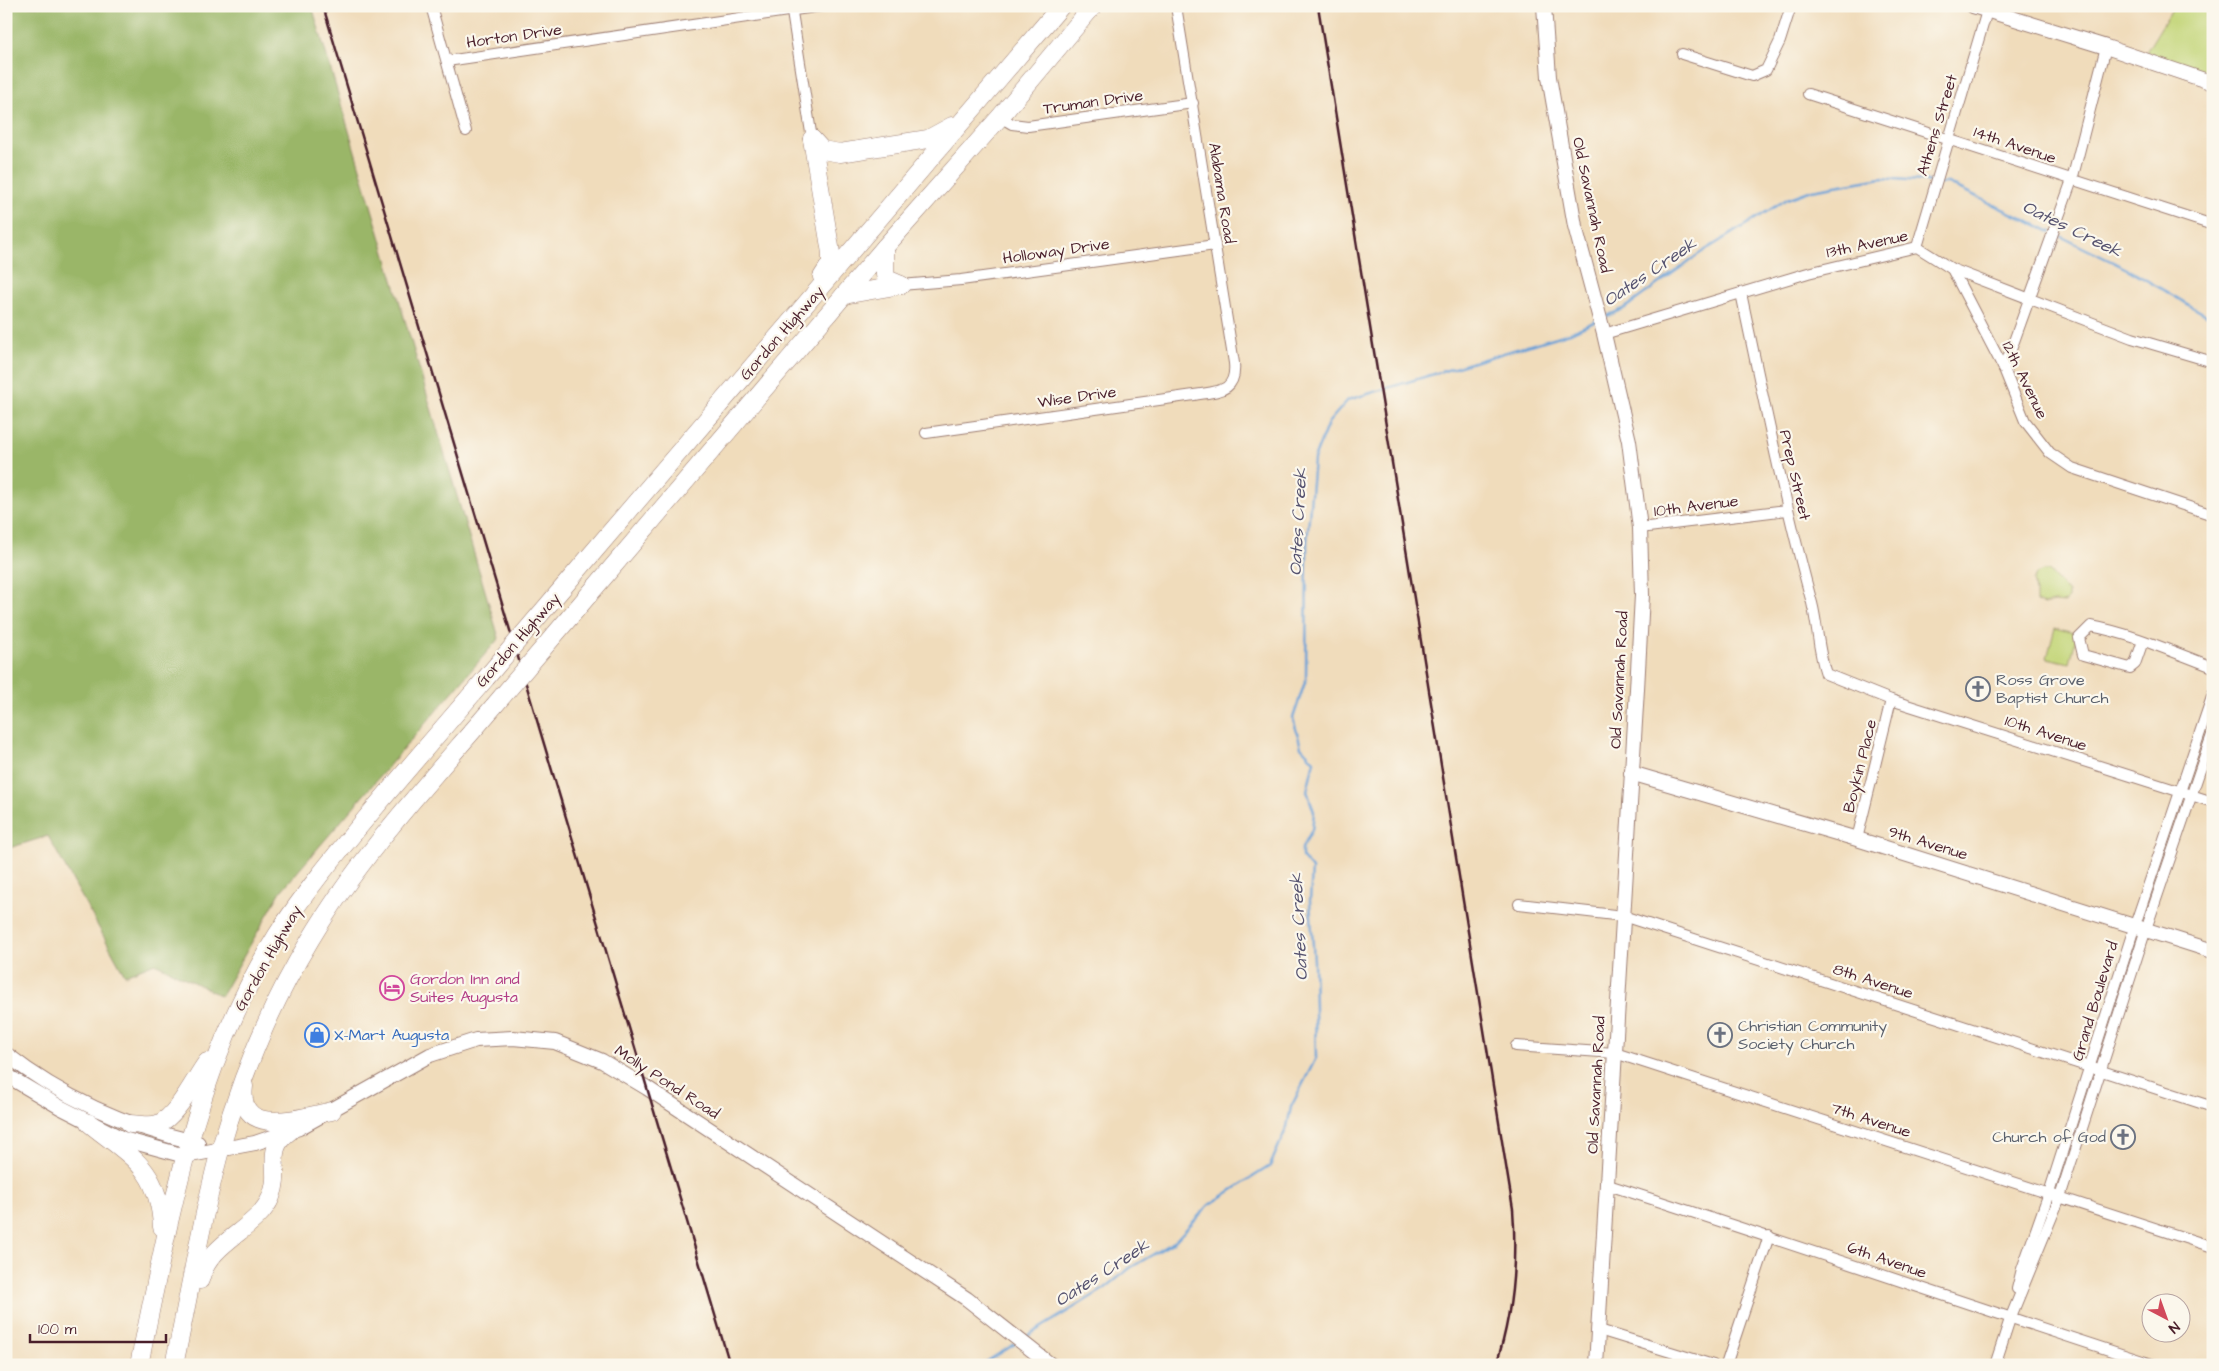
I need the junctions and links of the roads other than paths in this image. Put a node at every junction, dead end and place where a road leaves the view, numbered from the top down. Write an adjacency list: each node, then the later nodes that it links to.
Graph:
1 (431, 6): 13 (street)
2 (822, 6): 9 (street, Horton Drive)
3 (1061, 6): 18 (highway, Gordon Highway)
4 (1093, 6): 17 (highway, Gordon Highway)
5 (1176, 6): 16 (street, Alabama Road)
6 (1544, 6): 33 (street, Old Savannah Road)
7 (1791, 6): 12 (street)
8 (1973, 6): 10 (street)
9 (792, 8): 13 (street, Horton Drive); 21 (street)
10 (1987, 12): 11 (street); 20 (street, Athens Street)
11 (2106, 47): 14 (street); 22 (street)
12 (1682, 54)
13 (447, 62): 19 (street)
14 (2213, 83)
15 (1808, 94): 20 (street, 14th Avenue)
16 (1193, 103): 17 (street, Truman Drive); 24 (street, Alabama Road)
17 (1000, 117): 25 (highway, Gordon Highway)
18 (963, 120): 21 (highway); 30 (highway, Gordon Highway)
19 (466, 131)
20 (1949, 138): 22 (street, 14th Avenue); 26 (street, Athens Street)
21 (812, 139): 30 (highway)
22 (2072, 180): 23 (street, 14th Avenue); 32 (street)
23 (2213, 225)
24 (1215, 245): 28 (street, Holloway Drive); 36 (street, Alabama Road)
25 (885, 247): 28 (highway); 31 (highway, Gordon Highway)
26 (1917, 248): 27 (street, 13th Avenue); 29 (street, 13th Avenue)
27 (1952, 269): 32 (street, 13th Avenue); 35 (street, 12th Avenue)
28 (901, 285): 31 (highway)
29 (1741, 293): 33 (street, 13th Avenue); 38 (street, Prep Street)
30 (816, 294): 56 (highway, Gordon Highway, bridge)
31 (844, 296): 62 (highway, Gordon Highway, bridge)
32 (2031, 298): 34 (street, 13th Avenue); 35 (street)
33 (1601, 322): 40 (street, Old Savannah Road)
34 (2213, 362)
35 (2004, 369): 39 (street, 12th Avenue)
36 (1231, 384): 37 (street, Wise Drive)
37 (926, 433)
38 (1787, 510): 40 (street, 10th Avenue); 42 (street, Prep Street)
39 (2213, 515)
40 (1640, 528): 47 (street, Old Savannah Road)
41 (2143, 641): 41 (street); 43 (street)
42 (1822, 663): 45 (street, 10th Avenue)
43 (2213, 667)
44 (2213, 694): 48 (street, Grand Boulevard)
45 (1891, 700): 48 (street, 10th Avenue); 51 (street, Boykin Place)
46 (2213, 732): 49 (street, Grand Boulevard)
47 (1631, 773): 51 (street, 9th Avenue); 53 (street, Old Savannah Road)
48 (2180, 791): 49 (street, 10th Avenue); 54 (street, Grand Boulevard)
49 (2193, 795): 50 (street, 10th Avenue); 54 (street, Grand Boulevard)
50 (2213, 802)
51 (1857, 839): 54 (street, 9th Avenue)
52 (1520, 904): 53 (street, 8th Avenue)
53 (1623, 916): 58 (street, Old Savannah Road); 60 (street, 8th Avenue)
54 (2141, 927): 55 (street, 9th Avenue); 60 (street, Grand Boulevard); 61 (street, Grand Boulevard)
55 (2213, 951)
56 (222, 1044): 67 (highway); 69 (highway, Gordon Highway)
57 (1516, 1046): 58 (street, 7th Avenue)
58 (1616, 1053): 71 (street, Old Savannah Road); 72 (street, 7th Avenue)
59 (6, 1054): 67 (street)
60 (2091, 1067): 61 (street, 8th Avenue); 72 (street, Grand Boulevard)
61 (2102, 1071): 64 (street, 8th Avenue); 73 (street, Grand Boulevard)
62 (245, 1074): 65 (highway); 70 (highway, Gordon Highway)
63 (6, 1075): 66 (street)
64 (2213, 1107)
65 (332, 1111): 68 (street, Molly Pond Road); 81 (street, Molly Pond Road)
66 (89, 1123): 69 (street); 76 (highway)
67 (130, 1124): 69 (street)
68 (290, 1131): 70 (street, Molly Pond Road); 80 (highway)
69 (187, 1148): 70 (street); 76 (highway, Gordon Highway)
70 (221, 1148): 80 (highway, Gordon Highway)
71 (1608, 1185): 74 (street, 6th Avenue); 78 (street, Old Savannah Road)
72 (2049, 1193): 73 (street, 7th Avenue); 77 (street, Grand Boulevard)
73 (2060, 1197): 75 (street, 7th Avenue); 77 (street, Grand Boulevard)
74 (1769, 1236): 77 (street, 6th Avenue); 84 (street)
75 (2213, 1246)
76 (164, 1250): 79 (highway, Gordon Highway)
77 (2010, 1318): 85 (street, Grand Boulevard); 86 (street, 6th Avenue)
78 (1599, 1330): 82 (street, Old Savannah Road); 83 (street)
79 (139, 1365)
80 (176, 1365)
81 (1051, 1365)
82 (1596, 1365)
83 (1713, 1365)
84 (1726, 1365)
85 (1996, 1365)
86 (2155, 1365)

